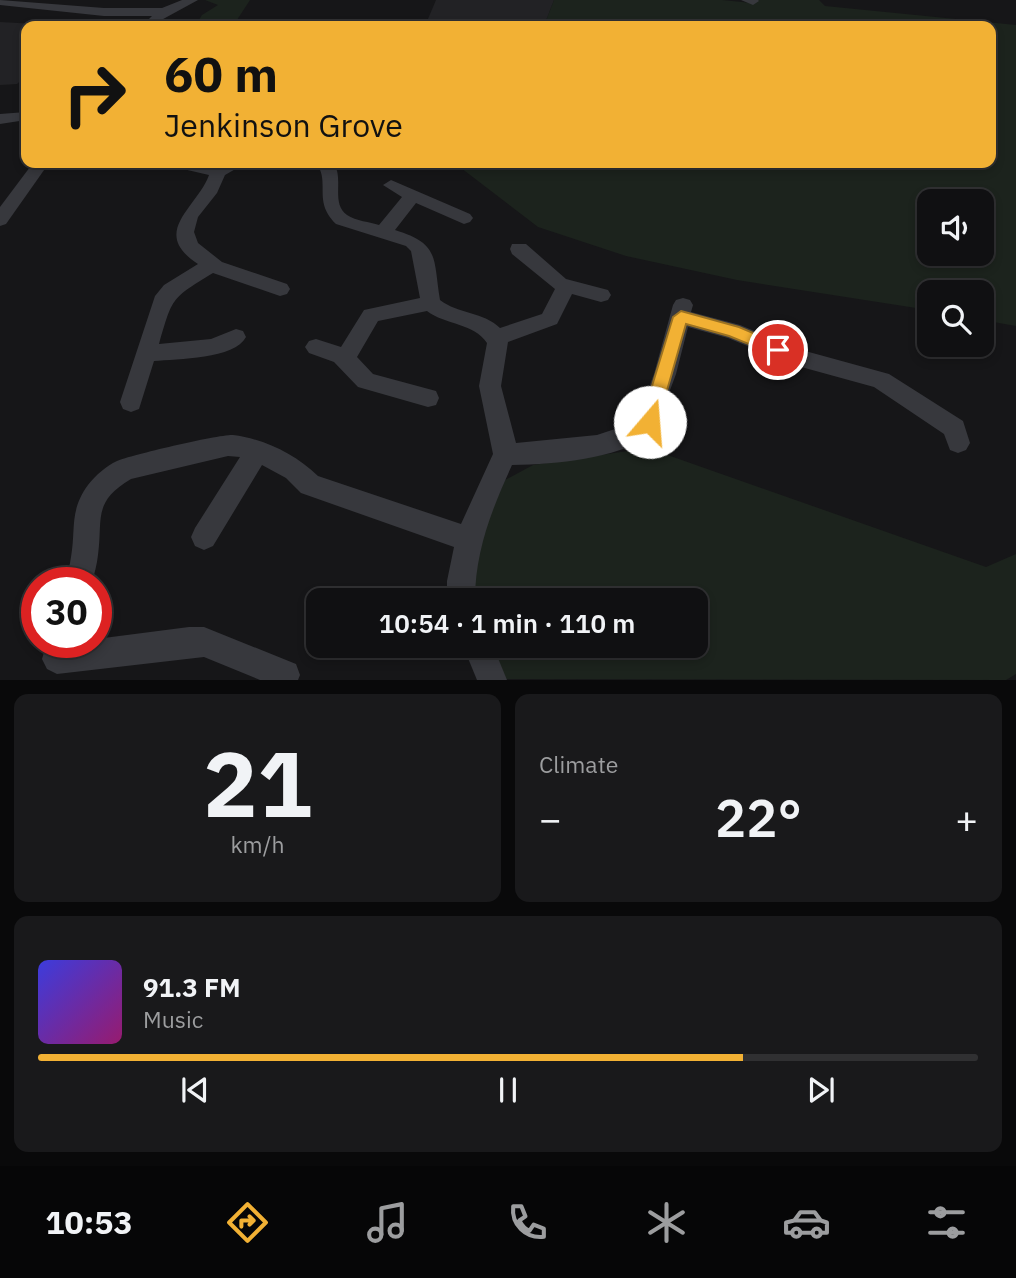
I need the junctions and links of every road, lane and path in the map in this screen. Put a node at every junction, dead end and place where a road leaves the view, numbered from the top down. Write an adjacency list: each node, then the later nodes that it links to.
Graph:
1 (192, 0): 6 (street)
2 (747, 0): 4 (street)
3 (0, 1): 5 (street)
4 (753, 1)
5 (72, 4): 6 (street)
6 (163, 12): 7 (street)
7 (154, 21)
8 (21, 117): 9 (street)
9 (0, 119)
10 (36, 168): 17 (street)
11 (199, 168): 14 (street)
12 (227, 168): 14 (street)
13 (329, 168): 20 (street)
14 (218, 172): 22 (street)
15 (391, 185): 16 (street)
16 (412, 196): 18 (street); 20 (street)
17 (8, 197): 19 (street)
18 (464, 218)
19 (0, 220)
20 (384, 233): 26 (street)
21 (517, 251): 23 (street)
22 (211, 265): 24 (street); 30 (street)
23 (566, 286): 25 (street); 28 (street)
24 (280, 289)
25 (601, 295)
26 (431, 303): 28 (street); 31 (street)
27 (236, 337): 30 (street)
28 (496, 338): 36 (street)
29 (316, 346): 31 (street)
30 (148, 352): 33 (street)
31 (345, 359): 32 (street)
32 (428, 398)
33 (131, 402)
34 (958, 443): 36 (street)
35 (257, 452): 37 (street); 38 (street); 39 (street)
36 (505, 454): 38 (street)
37 (204, 537)
38 (469, 539): 40 (street)
39 (82, 567)
40 (460, 588)
41 (483, 658): 45 (street)
42 (56, 660): 43 (street)
43 (244, 670): 44 (street)
44 (285, 675)
45 (492, 680)

